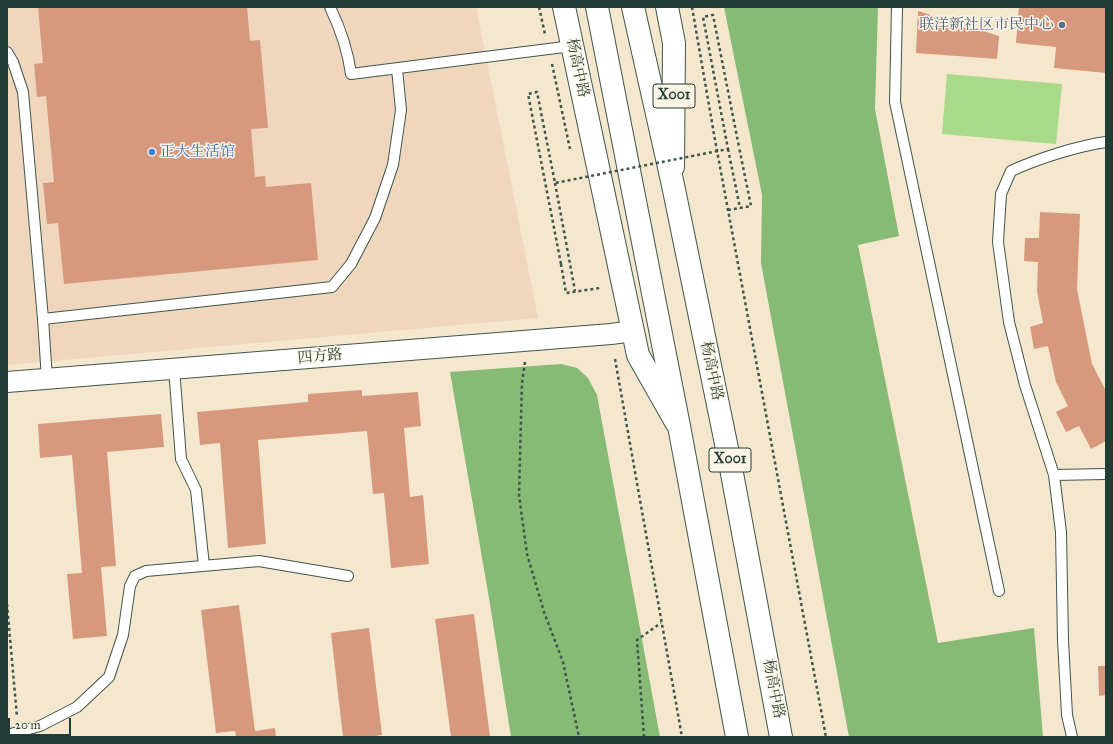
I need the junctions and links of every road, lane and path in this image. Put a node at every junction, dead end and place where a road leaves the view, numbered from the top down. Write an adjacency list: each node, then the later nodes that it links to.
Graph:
1 (330, 7): 12 (lane)
2 (540, 7): 10 (path)
3 (564, 7): 9 (main road, 杨高中路 / X001)
4 (597, 7): 31 (main road, 杨高中路 / X001)
5 (633, 7): 19 (main road, 杨高中路)
6 (667, 7): 19 (main road, X001)
7 (692, 7): 21 (path)
8 (897, 7): 36 (lane)
9 (572, 46): 10 (lane); 25 (main road, 杨高中路 / X001)
10 (549, 50): 12 (lane); 15 (path)
11 (7, 52): 24 (lane)
12 (397, 69): 24 (lane)
13 (1106, 142): 33 (lane)
14 (728, 149): 18 (path, bridge); 20 (path); 20 (path, bridge)
15 (572, 156)
16 (575, 172): 17 (path)
17 (577, 179)
18 (555, 183): 22 (path); 22 (path, bridge)
19 (673, 185): 45 (main road, 杨高中路 / X001)
20 (740, 208): 21 (path)
21 (728, 210): 46 (path)
22 (575, 292): 23 (path)
23 (602, 295)
24 (43, 319): 29 (lane)
25 (633, 331): 26 (street, 四方路); 31 (main road, 杨高中路 / X001)
26 (611, 334): 27 (street, 四方路); 38 (path)
27 (529, 340): 28 (street, 四方路); 41 (path)
28 (174, 368): 29 (street, 四方路); 34 (lane)
29 (47, 379): 30 (street, 四方路)
30 (7, 382)
31 (679, 426): 44 (main road, 杨高中路 / X001)
32 (1106, 474): 33 (lane)
33 (1054, 475): 47 (lane)
34 (204, 566): 35 (lane); 39 (lane)
35 (348, 576)
36 (1000, 591)
37 (7, 604): 39 (path)
38 (662, 623): 42 (path); 43 (path)
39 (18, 732): 40 (lane)
40 (7, 735)
41 (578, 737)
42 (644, 737)
43 (682, 737)
44 (737, 737)
45 (781, 737)
46 (826, 737)
47 (1072, 737)

